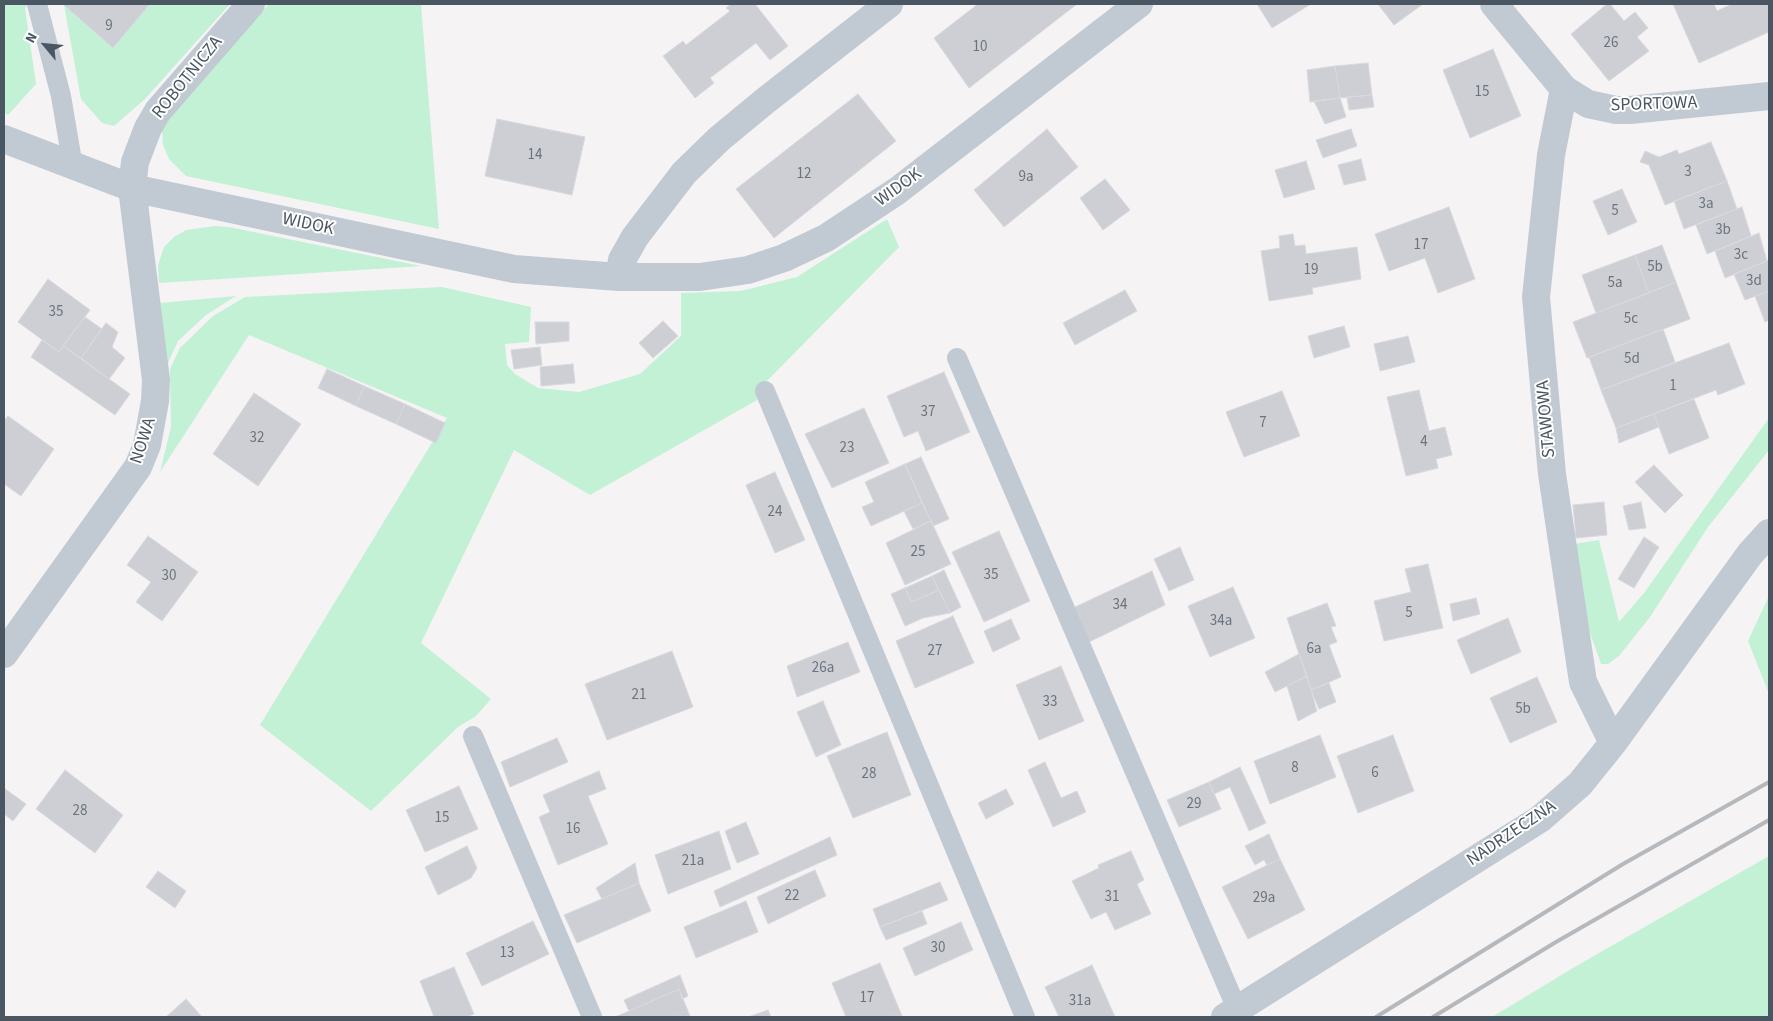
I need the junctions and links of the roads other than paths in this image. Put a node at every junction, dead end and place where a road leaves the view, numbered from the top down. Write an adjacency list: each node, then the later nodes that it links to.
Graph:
1 (37, 4): 9 (lane)
2 (251, 4): 10 (street, ROBOTNICZA)
3 (889, 4): 11 (street)
4 (1139, 4): 11 (street, WIDOK)
5 (1494, 4): 6 (street, SPORTOWA)
6 (1564, 89): 7 (street, SPORTOWA); 19 (street, STAWOWA)
7 (1769, 96)
8 (4, 140): 9 (street, WIDOK)
9 (73, 167): 10 (street, WIDOK)
10 (132, 188): 11 (street, WIDOK); 17 (street, NOWA)
11 (619, 277)
12 (957, 358): 20 (lane)
13 (765, 391): 22 (lane)
14 (1769, 513): 16 (street, NADRZECZNA)
15 (1769, 533): 16 (street, NADRZECZNA)
16 (1750, 554): 19 (street, NADRZECZNA)
17 (4, 654)
18 (473, 736): 21 (lane)
19 (1613, 743): 20 (street, NADRZECZNA)
20 (1231, 1013)
21 (592, 1017)
22 (1024, 1017)

